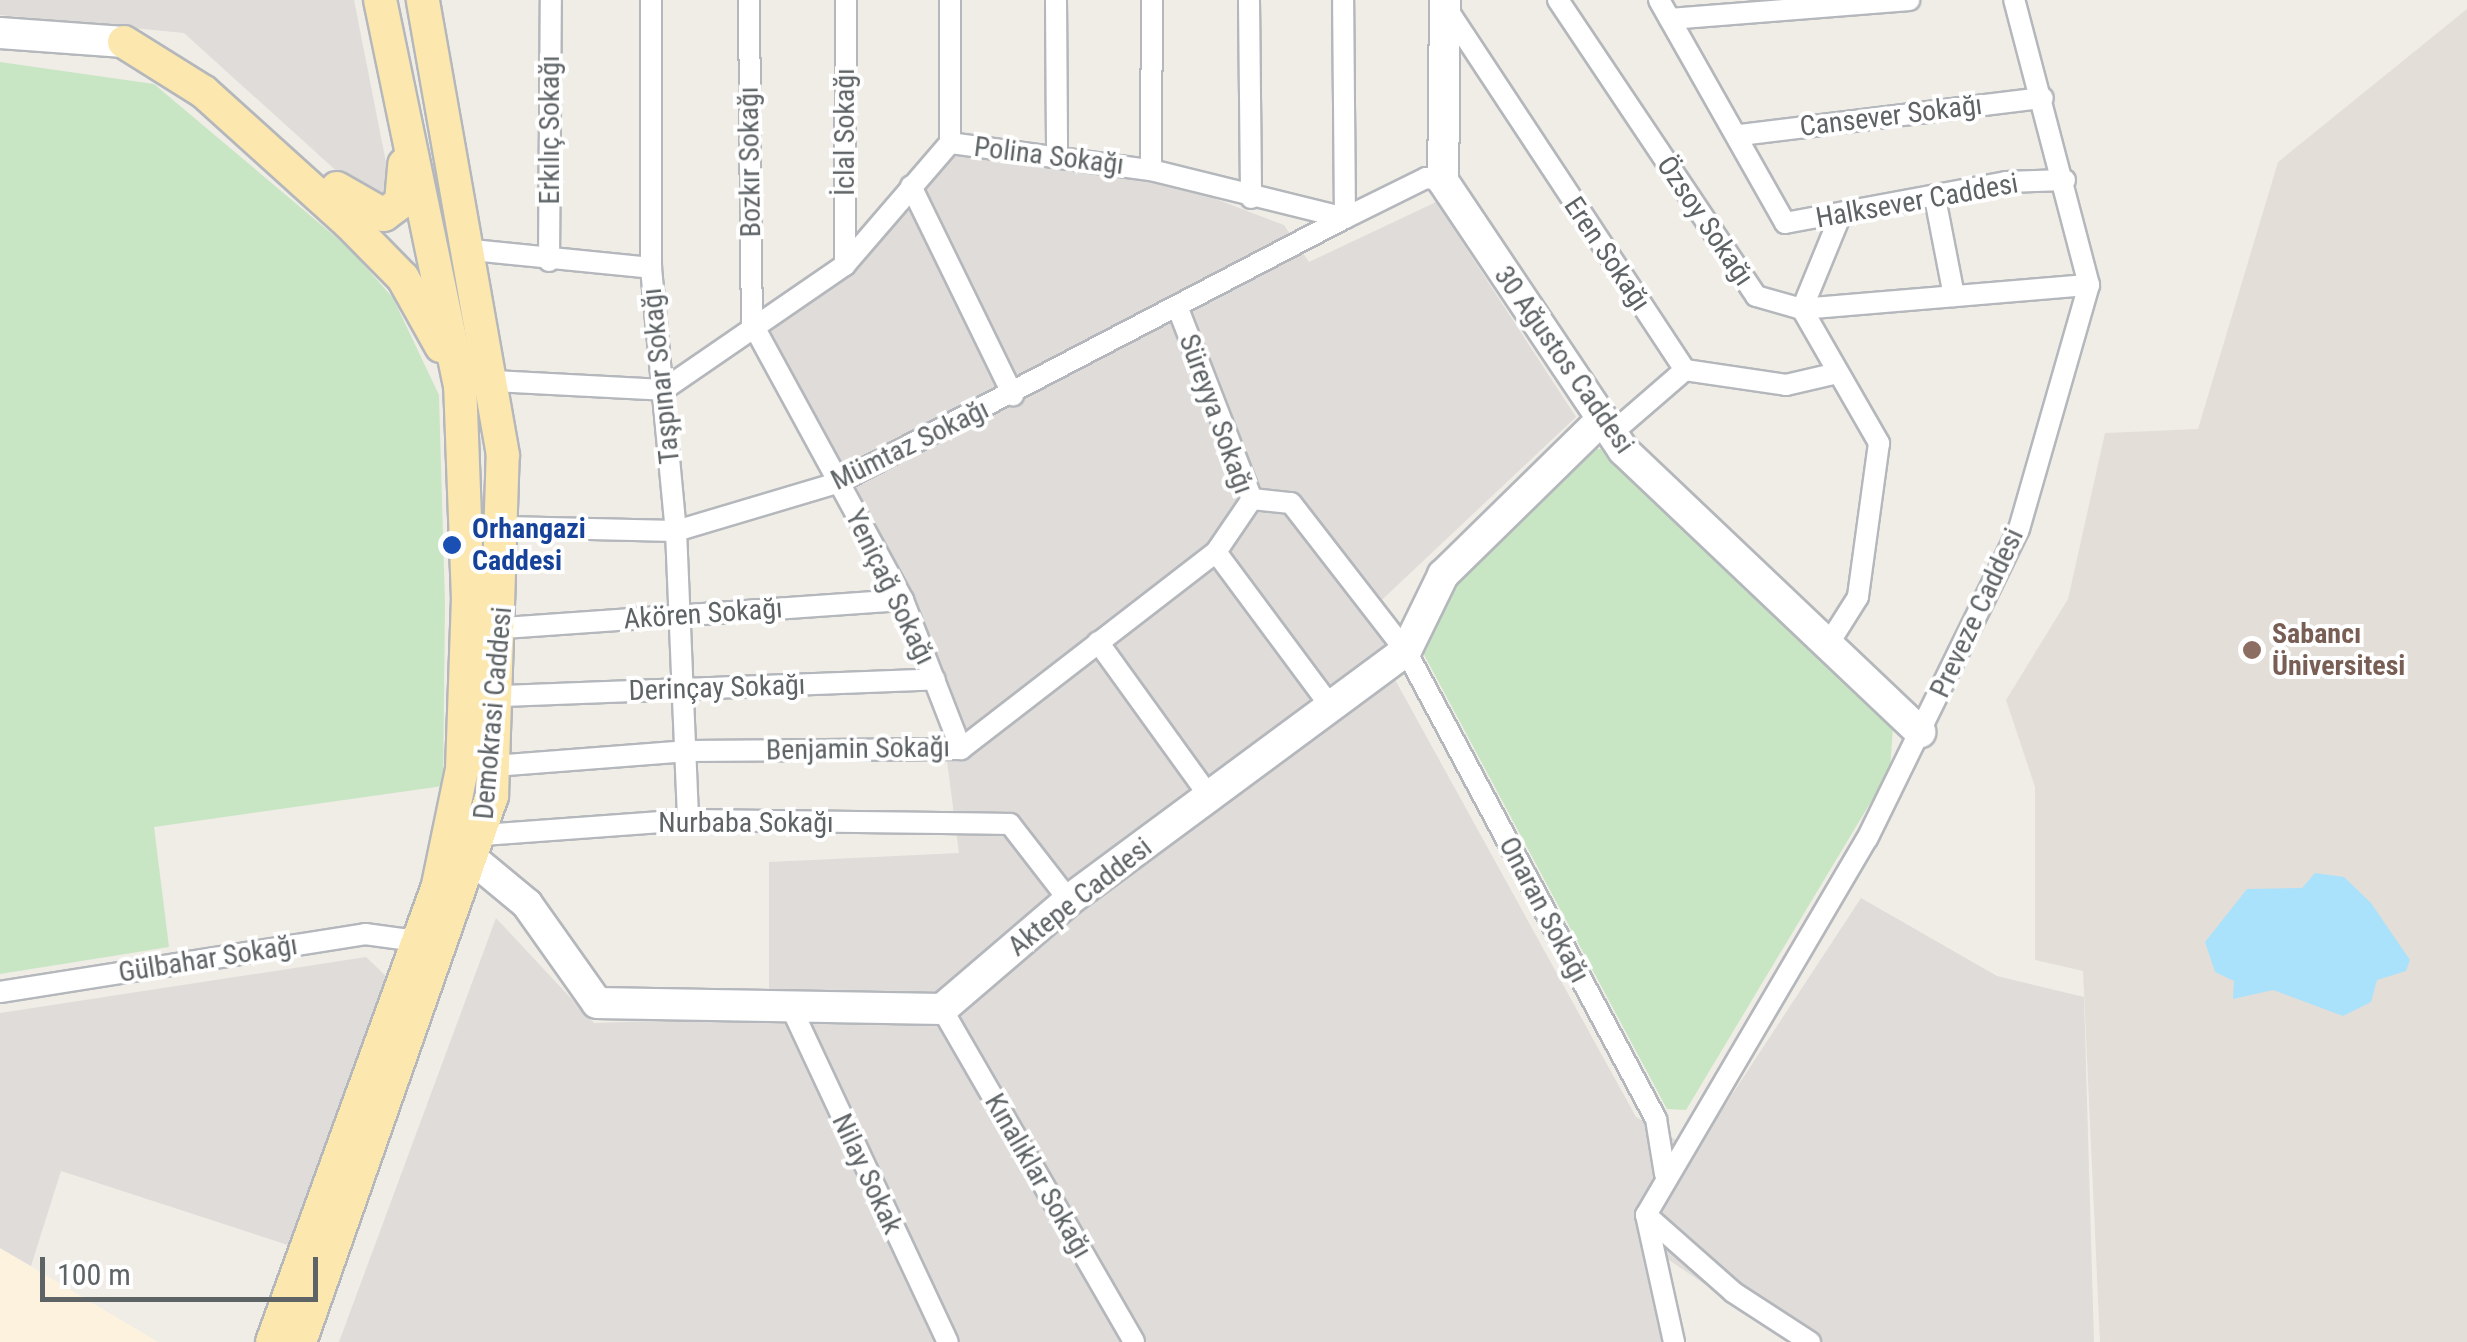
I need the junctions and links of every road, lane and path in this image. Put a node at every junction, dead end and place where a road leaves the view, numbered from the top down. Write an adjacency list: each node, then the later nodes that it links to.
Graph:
1 (380, 0): 21 (main road, Demokrasi Caddesi)
2 (423, 0): 28 (main road, Demokrasi Caddesi)
3 (551, 0): 37 (street, Erkılıç Sokağı)
4 (651, 0): 39 (street, Taşpınar Sokağı)
5 (749, 0): 44 (street, Bozkır Sokağı)
6 (846, 0): 38 (street, İclal Sokağı)
7 (950, 0): 23 (street)
8 (1056, 0): 24 (street)
9 (1152, 0): 25 (street)
10 (1249, 0): 30 (street)
11 (1343, 0): 33 (street)
12 (1558, 0): 42 (street, Özsoy Sokağı)
13 (1659, 0): 17 (street, Halksever Caddesi)
14 (1909, 0): 17 (street)
15 (2014, 0): 20 (street, Preveze Caddesi)
16 (1445, 3): 26 (street); 45 (street, Eren Sokağı)
17 (1670, 20): 22 (street, Halksever Caddesi)
18 (0, 32): 19 (street)
19 (124, 42): 21 (main road); 34 (main road)
20 (2043, 98): 22 (street, Cansever Sokağı); 27 (street, Preveze Caddesi)
21 (401, 110): 35 (main road, Demokrasi Caddesi)
22 (1740, 135): 32 (street, Halksever Caddesi)
23 (950, 144): 24 (street, Polina Sokağı); 29 (street, Polina Sokağı)
24 (1057, 155): 25 (street, Polina Sokağı)
25 (1151, 170): 30 (street, Polina Sokağı)
26 (1443, 180): 33 (street); 51 (street, 30 Ağustos Caddesi)
27 (2065, 180): 31 (street, Halksever Caddesi); 40 (street, Preveze Caddesi)
28 (457, 184): 35 (main road); 36 (main road, Demokrasi Caddesi)
29 (911, 186): 38 (street, Polina Sokağı); 50 (street)
30 (1251, 198): 33 (street, Polina Sokağı)
31 (1935, 198): 32 (street, Halksever Caddesi); 41 (street)
32 (1842, 214): 42 (street)
33 (1346, 218): 43 (street, Mümtaz Sokağı)
34 (348, 222): 35 (main road); 48 (main road)
35 (427, 228): 48 (main road, Demokrasi Caddesi)
36 (472, 250): 37 (street); 47 (main road, Demokrasi Caddesi)
37 (548, 261): 39 (street)
38 (844, 265): 44 (street, Polina Sokağı)
39 (650, 268): 49 (street, Taşpınar Sokağı)
40 (2089, 285): 41 (street); 67 (street, Preveze Caddesi)
41 (1954, 296): 42 (street)
42 (1802, 308): 46 (street)
43 (1179, 311): 50 (street, Mümtaz Sokağı); 53 (street, Süreyya Sokağı)
44 (752, 324): 49 (street, Polina Sokağı); 52 (street, Yeniçağ Sokağı)
45 (1685, 370): 46 (street); 51 (street)
46 (1838, 373): 61 (street)
47 (494, 381): 49 (street); 54 (main road, Demokrasi Caddesi)
48 (460, 386): 75 (main road, Demokrasi Caddesi)
49 (663, 390): 55 (street, Taşpınar Sokağı)
50 (1013, 394): 52 (street, Mümtaz Sokağı)
51 (1606, 427): 61 (street, 30 Ağustos Caddesi); 62 (street, Aktepe Caddesi)
52 (837, 483): 55 (street, Mümtaz Sokağı); 57 (street, Yeniçağ Sokağı)
53 (1252, 500): 56 (street, Süreyya Sokağı); 62 (street, Onaran Sokağı)
54 (505, 527): 55 (street, Mümtaz Sokağı); 59 (main road, Demokrasi Caddesi)
55 (676, 531): 58 (street, Taşpınar Sokağı)
56 (1216, 552): 60 (street, Benjamin Sokağı); 66 (street)
57 (903, 600): 58 (street, Akören Sokağı); 63 (street, Yeniçağ Sokağı)
58 (680, 616): 59 (street, Akören Sokağı); 64 (street, Taşpınar Sokağı)
59 (503, 628): 65 (main road, Demokrasi Caddesi)
60 (1098, 642): 68 (street, Benjamin Sokağı); 71 (street)
61 (1829, 644): 67 (street, 30 Ağustos Caddesi)
62 (1406, 650): 66 (street, Aktepe Caddesi); 79 (street, Onaran Sokağı)
63 (935, 679): 64 (street, Derinçay Sokağı); 68 (street, Yeniçağ Sokağı)
64 (684, 690): 65 (street, Derinçay Sokağı); 69 (street, Taşpınar Sokağı)
65 (500, 696): 70 (main road, Demokrasi Caddesi)
66 (1332, 708): 71 (street, Aktepe Caddesi)
67 (1920, 732): 79 (street, Preveze Caddesi)
68 (961, 749): 69 (street, Benjamin Sokağı)
69 (688, 751): 70 (street, Benjamin Sokağı); 72 (street, Taşpınar Sokağı)
70 (494, 766): 73 (main road, Demokrasi Caddesi)
71 (1212, 800): 74 (street, Aktepe Caddesi)
72 (688, 820): 73 (street, Nurbaba Sokağı); 74 (street, Nurbaba Sokağı)
73 (478, 847): 75 (main road, Demokrasi Caddesi); 77 (street)
74 (1068, 900): 78 (street, Aktepe Caddesi)
75 (432, 935): 76 (street, Gülbahar Sokağı); 81 (main road, Demokrasi Caddesi); 82 (main road, Demokrasi Caddesi); 83 (main road)
76 (0, 992)
77 (789, 1004): 78 (street); 84 (street, Nilay Sokak)
78 (942, 1010): 85 (street, Kınalıklar Sokağı)
79 (1666, 1174): 80 (street, Preveze Caddesi)
80 (1646, 1215): 86 (street); 87 (street)
81 (272, 1342)
82 (300, 1342)
83 (314, 1342)
84 (948, 1342)
85 (1134, 1342)
86 (1674, 1342)
87 (1810, 1342)

